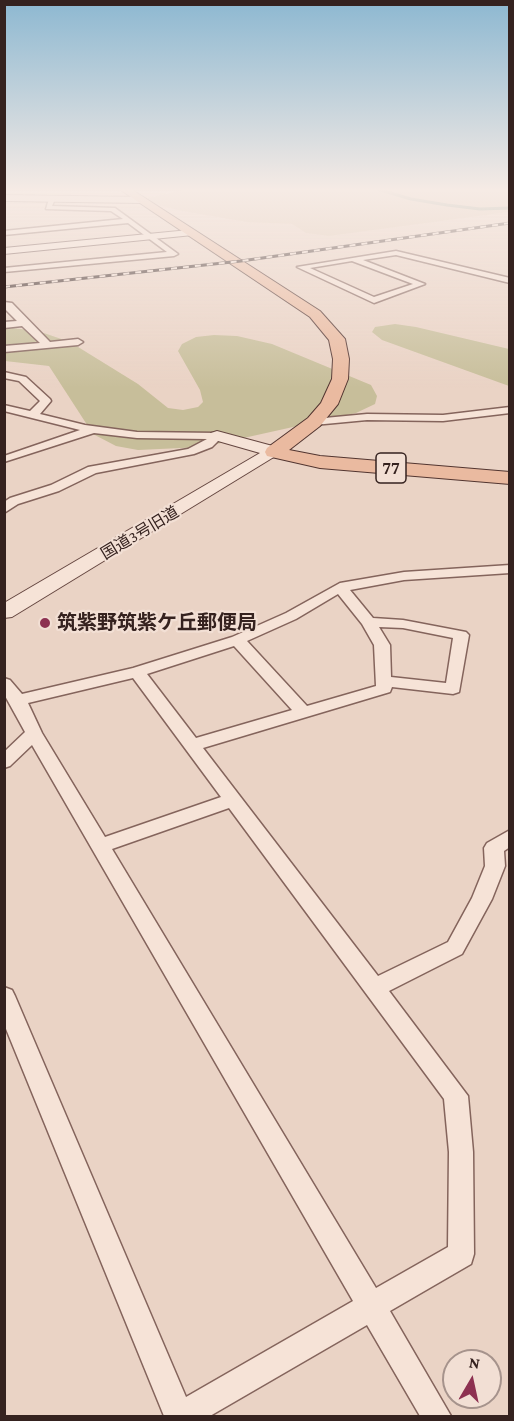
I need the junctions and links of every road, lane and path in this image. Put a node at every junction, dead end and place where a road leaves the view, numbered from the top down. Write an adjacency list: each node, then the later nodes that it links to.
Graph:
1 (160, 255): 6 (street)
2 (225, 255): 18 (main road)
3 (379, 255): 5 (street)
4 (405, 255): 7 (street)
5 (353, 259): 5 (street)
6 (4, 270)
7 (510, 281)
8 (4, 305): 9 (street)
9 (24, 323): 10 (street); 12 (street)
10 (4, 325)
11 (78, 342): 12 (street)
12 (48, 345): 13 (street)
13 (4, 349)
14 (4, 375): 17 (street)
15 (4, 408): 17 (street)
16 (510, 410): 18 (street)
17 (33, 415): 19 (street)
18 (314, 422): 21 (main road)
19 (94, 429): 20 (street); 22 (street)
20 (217, 436): 21 (street); 25 (street)
21 (274, 452): 23 (main road, 77); 29 (street, 国道3号旧道)
22 (7, 459)
23 (510, 478)
24 (4, 495): 25 (street)
25 (17, 500): 26 (street)
26 (4, 509)
27 (510, 569): 28 (street)
28 (340, 587): 30 (street); 31 (street)
29 (4, 612)
30 (369, 622): 33 (street); 33 (street)
31 (237, 640): 32 (street); 35 (street)
32 (137, 672): 34 (street); 37 (street)
33 (384, 681): 35 (street)
34 (11, 691): 36 (street)
35 (303, 712): 37 (street)
36 (34, 733): 38 (street); 41 (street)
37 (192, 745): 39 (street)
38 (4, 762)
39 (233, 800): 41 (street); 42 (street)
40 (510, 837): 42 (street)
41 (101, 846): 44 (street)
42 (374, 988): 44 (street)
43 (4, 996): 45 (street)
44 (371, 1306): 45 (street); 46 (street)
45 (181, 1416)
46 (436, 1416)

